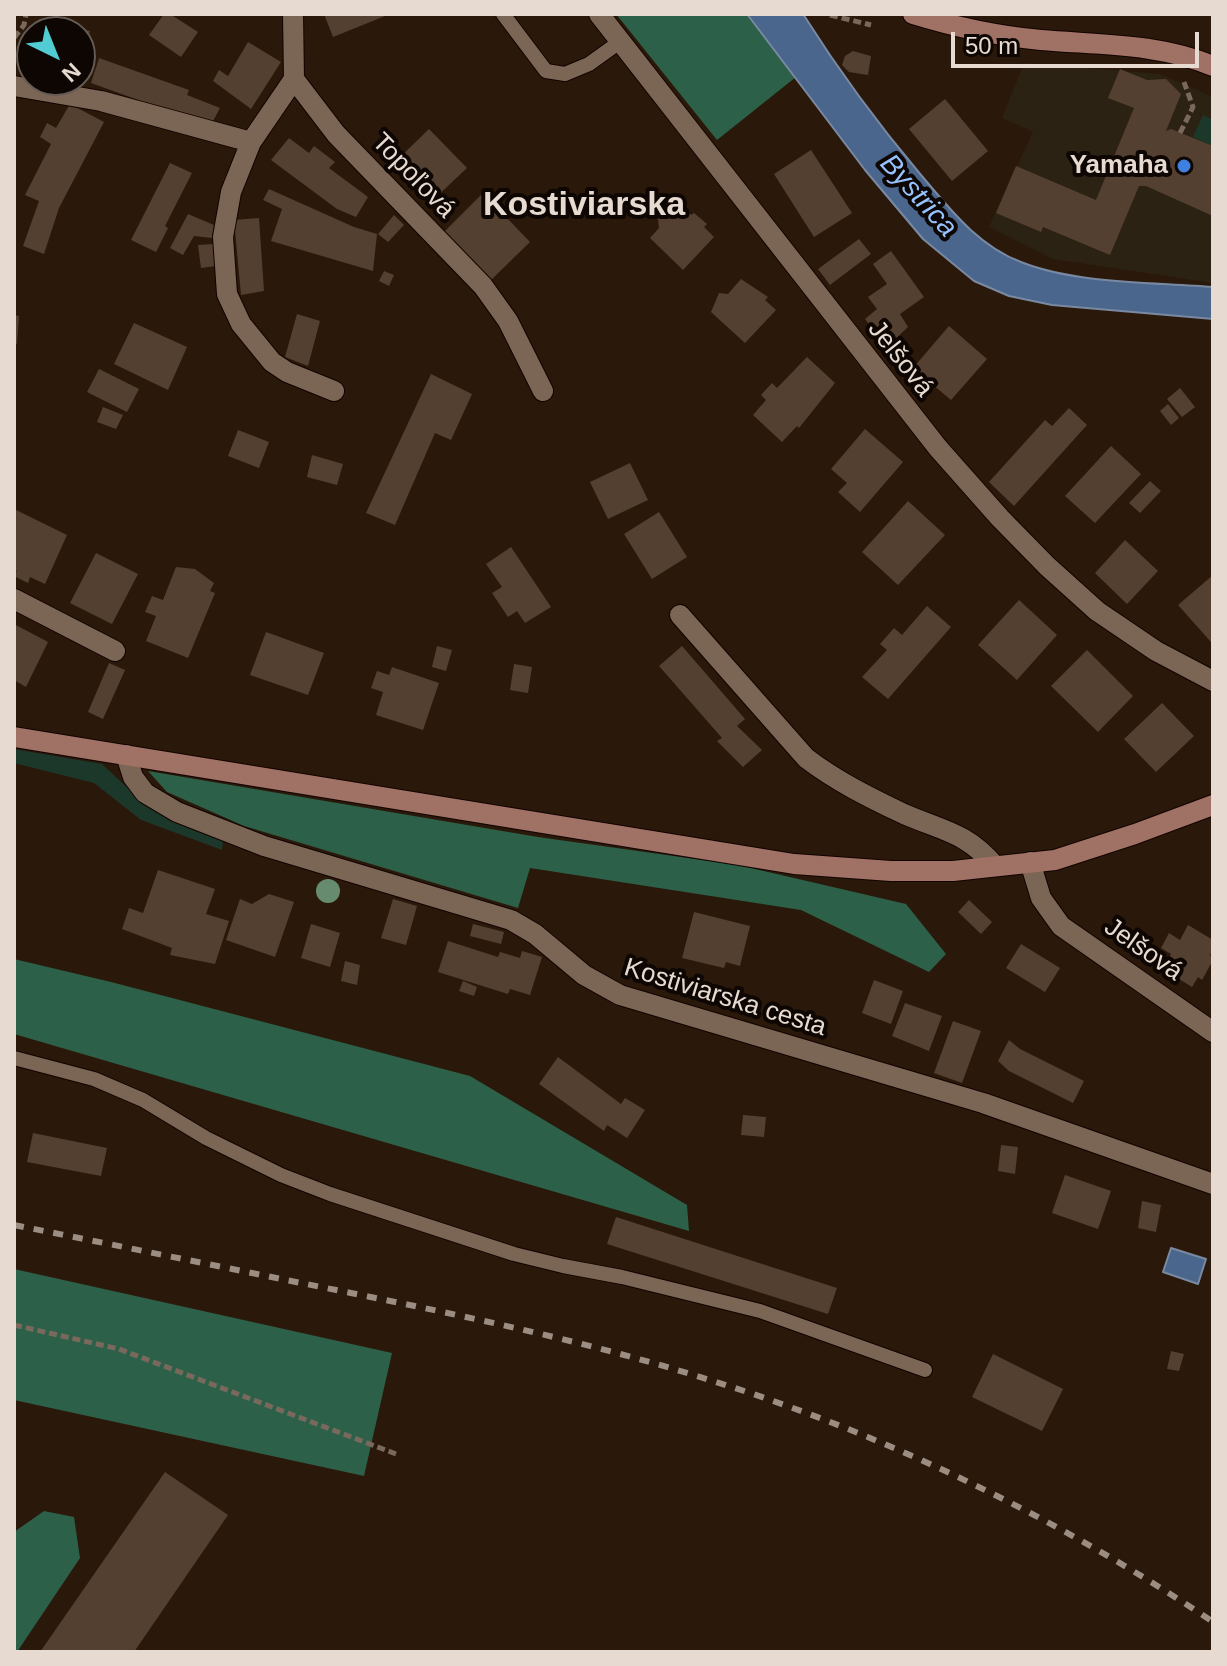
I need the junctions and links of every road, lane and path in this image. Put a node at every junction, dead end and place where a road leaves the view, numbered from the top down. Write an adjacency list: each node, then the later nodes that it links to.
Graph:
1 (26, 14): 8 (path)
2 (293, 14): 11 (street)
3 (503, 14): 9 (lane)
4 (599, 14): 9 (street, Jelšová)
5 (913, 14): 10 (street)
6 (830, 15): 7 (path)
7 (871, 25)
8 (14, 38)
9 (621, 41): 21 (street, Jelšová)
10 (1213, 66)
11 (294, 79): 15 (street); 17 (street, Topoľová)
12 (1184, 81): 14 (path)
13 (14, 86): 15 (street)
14 (1180, 133)
15 (251, 142): 16 (street)
16 (334, 391)
17 (543, 391)
18 (14, 599): 20 (street)
19 (680, 615): 26 (street)
20 (115, 651)
21 (1213, 681)
22 (14, 737): 23 (street)
23 (126, 755): 26 (street); 29 (street, Kostiviarska cesta)
24 (1213, 805): 25 (street)
25 (1030, 862): 26 (street); 27 (street, Jelšová)
26 (995, 866)
27 (1213, 1032)
28 (14, 1058): 31 (lane)
29 (1213, 1184)
30 (14, 1325): 32 (path)
31 (925, 1370)
32 (396, 1454)

